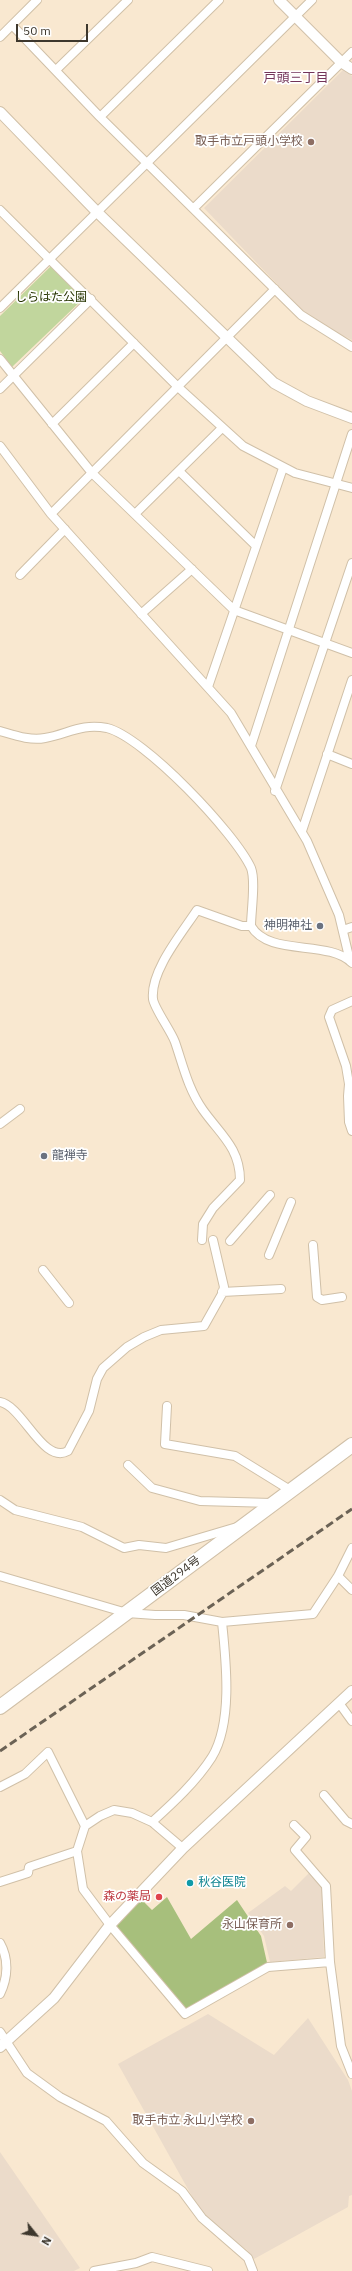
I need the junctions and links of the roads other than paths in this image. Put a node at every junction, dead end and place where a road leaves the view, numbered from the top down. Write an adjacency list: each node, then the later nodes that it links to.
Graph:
1 (37, 0): 7 (street)
2 (128, 0): 12 (street)
3 (220, 0): 14 (street)
4 (279, 0): 6 (street)
5 (312, 0): 6 (street)
6 (296, 17): 10 (street); 15 (street)
7 (12, 25): 8 (street); 12 (street)
8 (0, 37)
9 (352, 52): 10 (street)
10 (341, 62): 11 (street); 16 (street)
11 (352, 69)
12 (56, 70): 14 (street)
13 (0, 112): 17 (street)
14 (100, 117): 15 (street)
15 (147, 162): 16 (street); 17 (street)
16 (194, 208): 20 (street)
17 (97, 212): 19 (street); 23 (street)
18 (2, 215): 19 (street)
19 (50, 258): 21 (street); 22 (street)
20 (275, 289): 23 (street); 25 (street)
21 (91, 298): 24 (street); 27 (street)
22 (0, 308)
23 (227, 338): 28 (street); 30 (street)
24 (134, 343): 28 (street); 31 (street)
25 (352, 347)
26 (0, 359): 27 (street)
27 (14, 376): 29 (street); 31 (street)
28 (178, 387): 32 (street); 37 (street)
29 (0, 389)
30 (352, 418)
31 (52, 424): 37 (street)
32 (222, 428): 35 (street); 36 (street)
33 (352, 434): 38 (street)
34 (0, 446): 40 (street)
35 (283, 468): 38 (street); 43 (street)
36 (179, 471): 41 (street); 43 (street)
37 (92, 473): 40 (street); 41 (street)
38 (337, 483): 39 (street); 49 (street)
39 (352, 488)
40 (50, 514): 42 (street)
41 (135, 514): 45 (street)
42 (64, 529): 46 (street); 48 (street)
43 (255, 545): 47 (street)
44 (352, 563): 50 (street)
45 (192, 569): 47 (street); 48 (street)
46 (20, 575)
47 (234, 610): 49 (street); 53 (street)
48 (141, 614): 53 (street)
49 (290, 630): 50 (street); 57 (street)
50 (324, 643): 51 (street); 60 (street)
51 (352, 653)
52 (352, 680): 54 (street)
53 (208, 687): 57 (street)
54 (343, 705): 55 (street); 58 (street)
55 (352, 708)
56 (0, 731): 62 (street)
57 (251, 746): 60 (street)
58 (327, 754): 59 (street); 61 (street)
59 (352, 764)
60 (275, 791): 61 (street)
61 (302, 831): 64 (street)
62 (251, 926): 65 (street); 72 (street)
63 (352, 927): 64 (street)
64 (343, 930): 65 (street)
65 (351, 962)
66 (352, 1001): 69 (street)
67 (20, 1109): 68 (street)
68 (0, 1124)
69 (352, 1131)
70 (270, 1195): 74 (street)
71 (291, 1202): 76 (street)
72 (202, 1240)
73 (213, 1240): 79 (street)
74 (230, 1241)
75 (313, 1246): 80 (street)
76 (269, 1255)
77 (43, 1270): 81 (street)
78 (282, 1290): 79 (street)
79 (222, 1292): 82 (street)
80 (342, 1297)
81 (69, 1304)
82 (0, 1402)
83 (167, 1406): 86 (street)
84 (352, 1445): 86 (highway, 国道294号)
85 (128, 1465): 88 (street)
86 (290, 1490): 88 (highway, 国道294号)
87 (0, 1500): 89 (street)
88 (272, 1503): 89 (highway, 国道294号)
89 (242, 1526): 94 (highway, 国道294号)
90 (352, 1548): 92 (street)
91 (0, 1576): 94 (street)
92 (338, 1576): 93 (street); 95 (street)
93 (352, 1590)
94 (127, 1612): 95 (street); 98 (highway, 国道294号)
95 (222, 1622): 102 (street)
96 (352, 1691): 97 (street)
97 (339, 1703): 99 (street); 109 (street)
98 (0, 1707)
99 (352, 1721)
100 (0, 1787): 105 (street)
101 (324, 1795): 103 (street)
102 (152, 1822): 105 (street); 106 (street)
103 (352, 1824)
104 (294, 1825): 111 (street)
105 (84, 1826): 107 (street)
106 (179, 1845)
107 (77, 1850): 108 (street); 109 (street)
108 (0, 1882)
109 (110, 1925): 111 (street); 115 (street)
110 (0, 1943): 112 (street)
111 (330, 1962): 116 (street)
112 (3, 1979): 113 (street)
113 (0, 1994)
114 (0, 2032): 115 (street)
115 (4, 2044): 119 (street)
116 (352, 2074)
117 (94, 2271): 118 (street)
118 (208, 2271)
119 (253, 2271)

